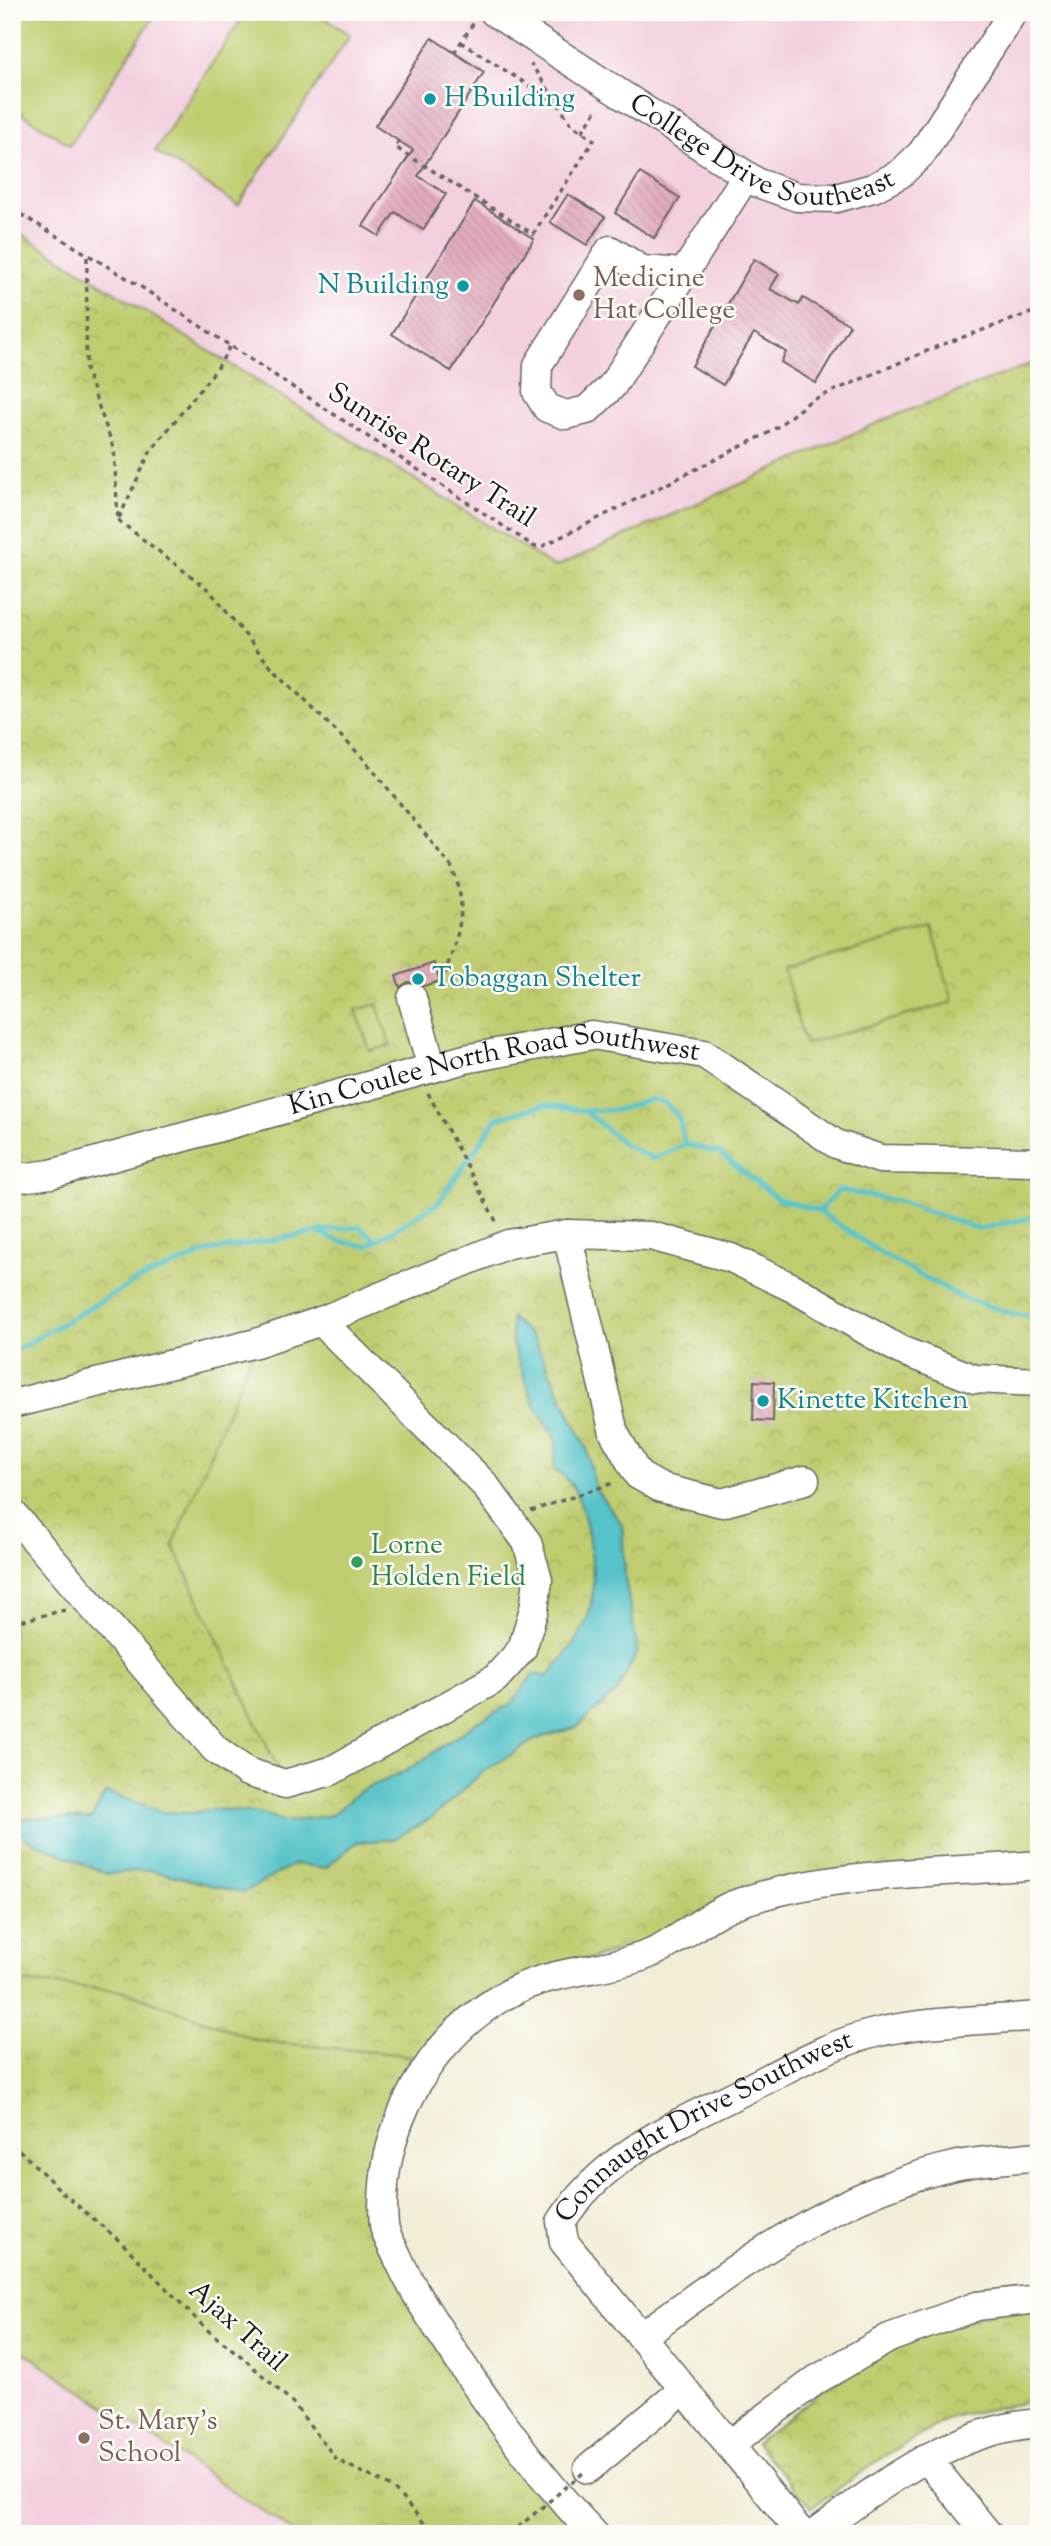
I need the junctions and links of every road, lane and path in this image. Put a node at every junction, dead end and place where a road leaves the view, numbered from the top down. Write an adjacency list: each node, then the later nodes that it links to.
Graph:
1 (480, 12): 4 (path)
2 (494, 12): 7 (street, College Drive Southeast)
3 (1013, 12): 11 (street, College Drive Southeast)
4 (461, 42): 5 (path); 8 (path)
5 (454, 52)
6 (524, 54): 8 (path)
7 (611, 88): 9 (path); 11 (street, College Drive Southeast)
8 (558, 104): 9 (path)
9 (582, 132): 10 (path)
10 (399, 141)
11 (747, 176): 14 (street)
12 (12, 209): 13 (path, Sunrise Rotary Trail)
13 (87, 256): 16 (path, Sunrise Rotary Trail); 17 (path)
14 (684, 273): 14 (street)
15 (1039, 310): 16 (path, Sunrise Rotary Trail)
16 (230, 346): 17 (path)
17 (118, 520): 18 (path)
18 (441, 985)
19 (412, 998): 20 (street)
20 (425, 1070): 21 (street, Kin Coulee North Road Southwest); 22 (street, Kin Coulee North Road Southwest); 24 (path)
21 (1039, 1162)
22 (12, 1179)
23 (567, 1234): 24 (street); 26 (street); 28 (street)
24 (508, 1244): 25 (street)
25 (321, 1321): 27 (street); 31 (street)
26 (1039, 1382)
27 (12, 1404)
28 (805, 1480)
29 (614, 1483): 30 (path)
30 (556, 1502)
31 (12, 1513)
32 (62, 1611): 33 (path)
33 (12, 1623)
34 (1039, 1866): 47 (street)
35 (1039, 2016): 39 (street, Connaught Drive Southwest)
36 (12, 2143): 45 (path, Ajax Trail)
37 (1039, 2157): 39 (street)
38 (1039, 2299): 42 (street)
39 (641, 2337): 40 (street, Connaught Drive Southwest)
40 (683, 2390): 42 (street, Connaught Drive Southwest); 44 (street)
41 (1039, 2423): 43 (street)
42 (729, 2445): 48 (street, Connaught Drive Southwest)
43 (926, 2458): 49 (street); 50 (street)
44 (586, 2471): 46 (path, bridge)
45 (434, 2534)
46 (510, 2534)
47 (594, 2534)
48 (802, 2534)
49 (814, 2534)
50 (988, 2534)

